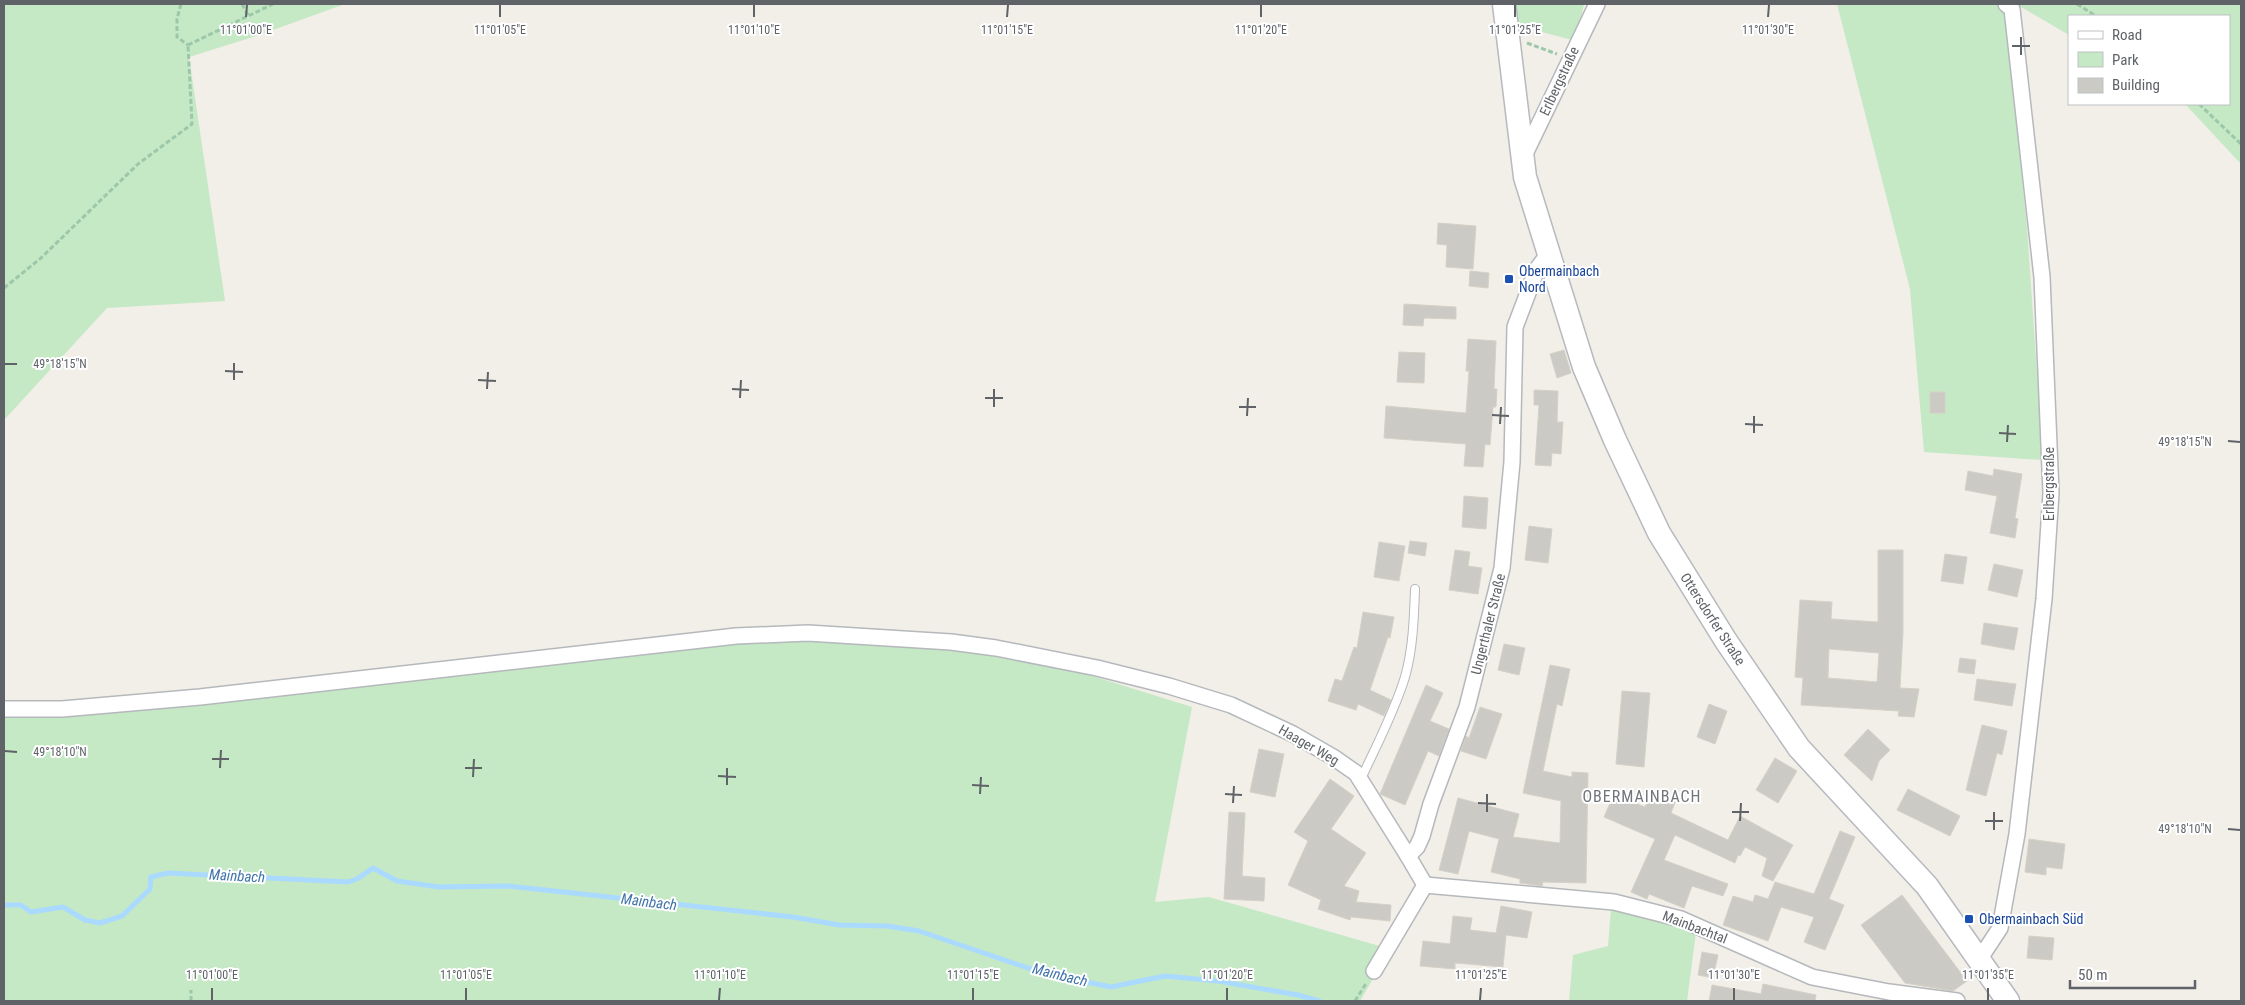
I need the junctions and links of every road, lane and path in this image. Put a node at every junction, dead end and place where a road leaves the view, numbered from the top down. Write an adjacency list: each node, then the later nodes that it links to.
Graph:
1 (182, 4): 10 (path)
2 (242, 4): 8 (path)
3 (273, 4): 8 (path)
4 (1504, 4): 13 (main road, Ottersdorfer Straße)
5 (1597, 4): 13 (street, Erlbergstraße)
6 (2006, 4): 21 (street, Erlbergstraße)
7 (2077, 4): 9 (path)
8 (248, 15): 10 (path)
9 (2094, 15)
10 (188, 45): 15 (path)
11 (2200, 105): 12 (path)
12 (2241, 144)
13 (1524, 168): 14 (main road, Ottersdorfer Straße)
14 (1549, 253): 19 (street, Ungerthaler Straße); 21 (main road, Ottersdorfer Straße)
15 (4, 288)
16 (1415, 589): 18 (lane)
17 (4, 709): 18 (street, Haager Weg)
18 (1360, 781): 19 (street, Haager Weg)
19 (1408, 856): 20 (street)
20 (1424, 885): 22 (street); 26 (street, Mainbachtal)
21 (1979, 960): 27 (main road, Ottersdorfer Straße)
22 (1374, 971): 25 (path)
23 (190, 990): 24 (path)
24 (190, 1001)
25 (1355, 1001)
26 (1957, 1001)
27 (2008, 1001)

